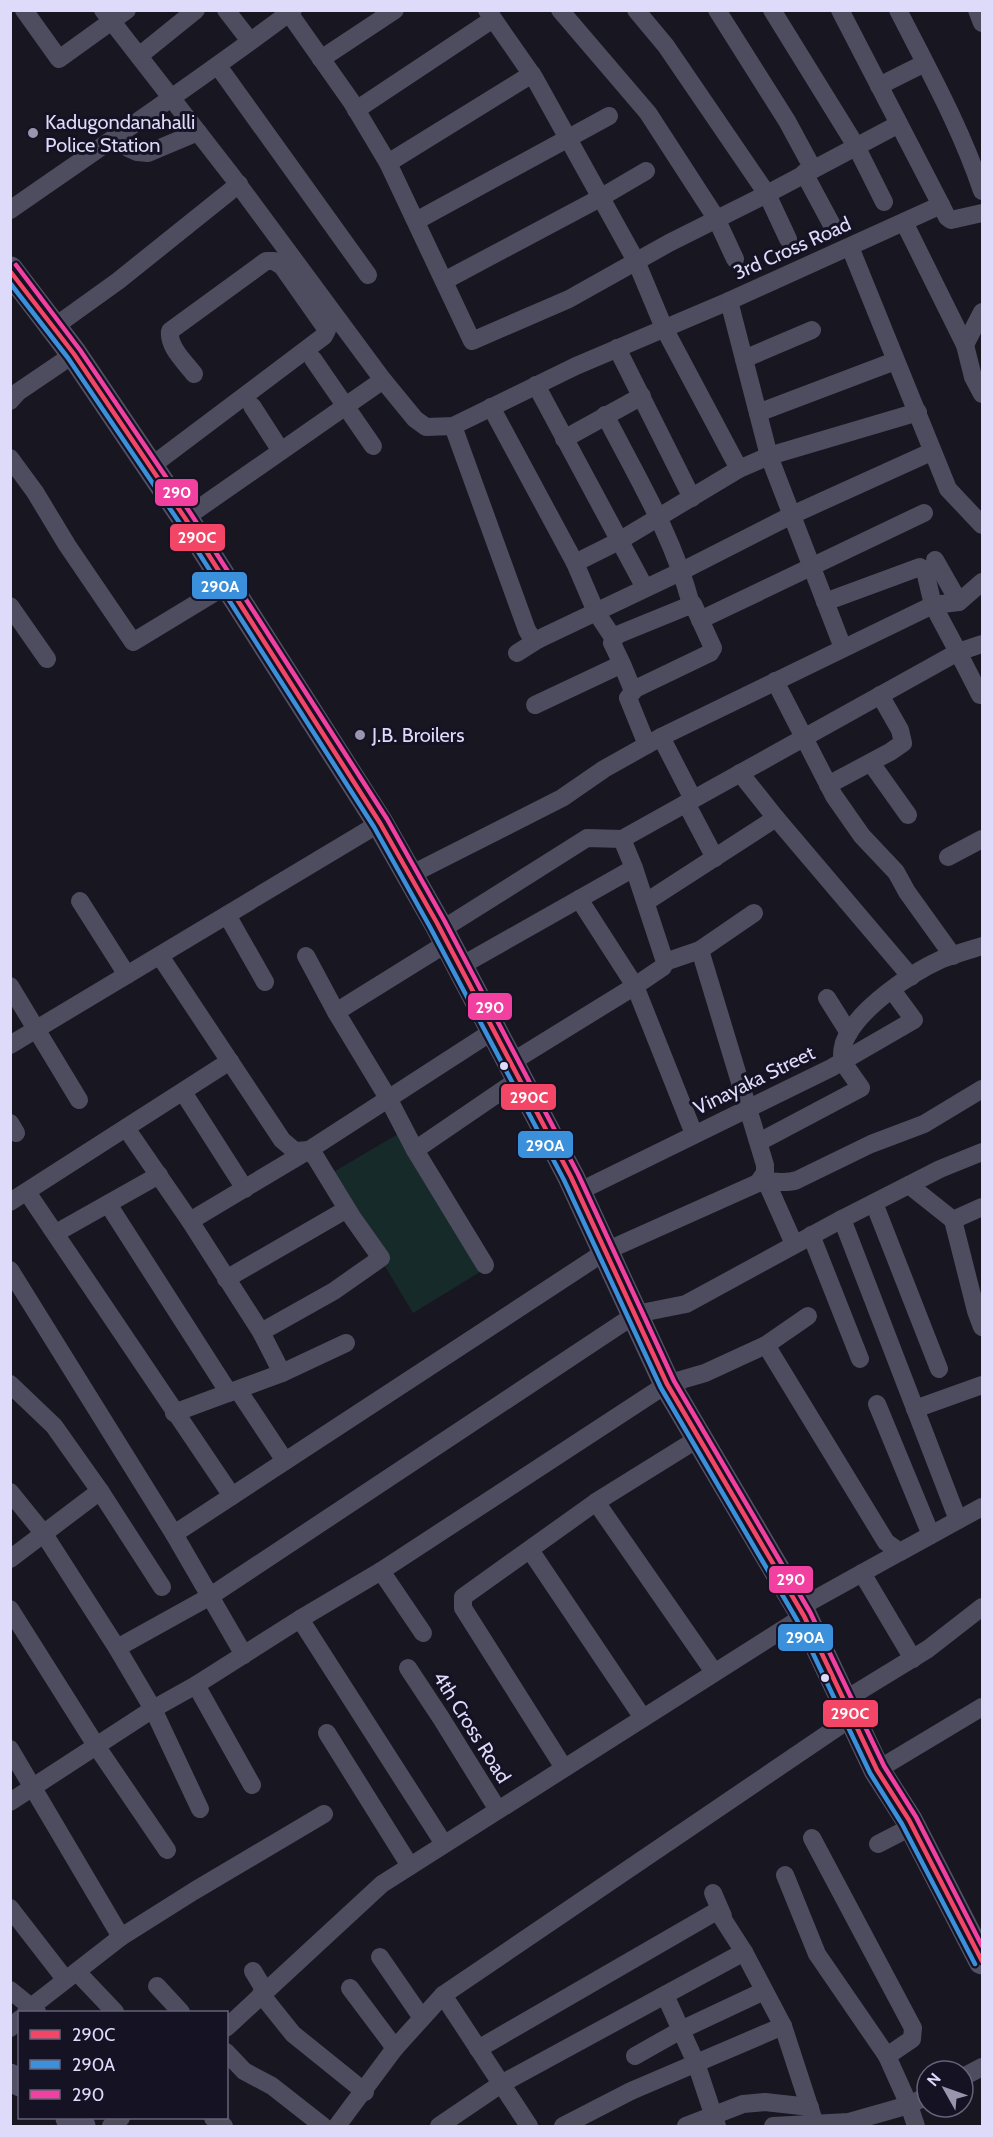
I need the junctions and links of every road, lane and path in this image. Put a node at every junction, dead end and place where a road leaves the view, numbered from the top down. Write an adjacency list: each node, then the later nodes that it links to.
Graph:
1 (24, 10): 15 (street)
2 (127, 10): 15 (street)
3 (196, 10): 18 (street)
4 (226, 10): 17 (street)
5 (394, 10): 19 (street)
6 (560, 10): 43 (street)
7 (636, 10): 37 (street)
8 (717, 10): 34 (street)
9 (772, 10): 30 (street)
10 (840, 10): 23 (street)
11 (898, 10): 20 (street)
12 (977, 10): 16 (street)
13 (291, 12): 17 (street); 19 (street)
14 (490, 15): 22 (street); 25 (street)
15 (107, 16): 18 (street)
16 (982, 24)
17 (250, 41): 21 (street)
18 (139, 56): 24 (street)
19 (321, 59): 25 (street)
20 (925, 63): 23 (street); 36 (street)
21 (218, 66): 24 (street); 52 (street)
22 (532, 74): 29 (street); 32 (street)
23 (879, 86): 27 (street)
24 (172, 97): 28 (street); 41 (street)
25 (356, 110): 32 (street)
26 (609, 116): 29 (street)
27 (899, 124): 30 (street); 40 (street)
28 (198, 132): 31 (street); 35 (street)
29 (567, 138): 38 (street); 44 (street)
30 (856, 146): 34 (street); 39 (street)
31 (128, 148)
32 (388, 163): 44 (street)
33 (646, 171): 38 (street)
34 (808, 171): 37 (street); 46 (street)
35 (238, 184): 56 (street); 66 (street)
36 (982, 190)
37 (767, 194): 43 (street); 47 (street)
38 (600, 198): 50 (street); 53 (street)
39 (884, 202)
40 (941, 205): 42 (street); 45 (street, 3rd Cross Road)
41 (10, 210)
42 (982, 213)
43 (716, 218): 49 (street); 50 (street)
44 (416, 221): 53 (street)
45 (904, 222): 48 (street, 3rd Cross Road); 59 (street)
46 (833, 227)
47 (788, 239)
48 (850, 246): 54 (street, 3rd Cross Road); 64 (street)
49 (735, 259)
50 (636, 261): 53 (street); 57 (street)
51 (10, 270): 56 (main road)
52 (368, 275)
53 (444, 281)
54 (729, 301): 57 (street); 63 (street, 3rd Cross Road)
55 (982, 312): 59 (street)
56 (54, 327): 61 (main road)
57 (664, 328): 60 (street); 85 (street)
58 (812, 330): 63 (street)
59 (965, 345): 69 (street)
60 (617, 348): 67 (street); 70 (street)
61 (74, 354): 68 (street); 84 (main road)
62 (313, 359): 72 (street)
63 (744, 359): 75 (street, 3rd Cross Road)
64 (895, 361): 74 (street); 75 (street)
65 (195, 374): 84 (street)
66 (383, 380): 72 (street); 77 (street)
67 (536, 385): 73 (street); 78 (street)
68 (13, 391)
69 (982, 394)
70 (642, 396): 76 (street); 86 (street)
71 (252, 406): 80 (street)
72 (345, 406): 79 (street); 80 (street)
73 (491, 407): 77 (street); 94 (street)
74 (918, 412): 81 (street); 82 (street)
75 (758, 413): 82 (street, 3rd Cross Road)
76 (605, 415): 78 (street); 89 (street)
77 (453, 426): 106 (street)
78 (564, 438): 92 (street)
79 (373, 446)
80 (281, 451): 90 (street)
81 (931, 452): 88 (street); 91 (street)
82 (769, 456): 85 (street); 88 (street, 3rd Cross Road)
83 (10, 458): 98 (street)
84 (150, 467): 90 (main road)
85 (739, 469): 86 (street)
86 (692, 498): 89 (street)
87 (924, 513): 95 (street)
88 (792, 515): 95 (street, 3rd Cross Road); 96 (street)
89 (659, 517): 92 (street); 96 (street)
90 (184, 518): 98 (main road)
91 (982, 525)
92 (619, 541): 94 (street); 99 (street)
93 (935, 560): 101 (street)
94 (575, 563): 104 (street)
95 (811, 567): 100 (street, 3rd Cross Road); 105 (street)
96 (682, 571): 99 (street); 105 (street)
97 (982, 582): 101 (street)
98 (227, 585): 127 (main road)
99 (645, 588): 104 (street)
100 (825, 602): 102 (street); 109 (street, 3rd Cross Road)
101 (959, 602): 102 (street)
102 (933, 605): 109 (street); 110 (street)
103 (10, 606): 112 (street)
104 (596, 612): 106 (street); 107 (street)
105 (695, 612): 107 (street); 115 (street)
106 (538, 639): 111 (street)
107 (614, 639): 113 (street)
108 (982, 644): 110 (street)
109 (843, 648): 114 (street)
110 (958, 652): 116 (street); 117 (street)
111 (517, 653)
112 (47, 658)
113 (622, 664): 115 (street); 118 (street)
114 (775, 681): 119 (street); 120 (street)
115 (635, 689): 120 (street)
116 (880, 695): 119 (street); 121 (street)
117 (982, 697)
118 (535, 705)
119 (803, 738): 122 (street); 123 (street)
120 (654, 741): 124 (street); 133 (street)
121 (871, 763): 123 (street); 125 (street)
122 (741, 773): 124 (street); 126 (street)
123 (828, 785): 144 (street)
124 (690, 801): 128 (street); 131 (street)
125 (908, 815)
126 (776, 818): 131 (street); 148 (street)
127 (380, 823): 133 (main road); 138 (street)
128 (622, 838): 132 (street); 139 (street)
129 (982, 839): 130 (street)
130 (948, 857)
131 (715, 858): 136 (street)
132 (634, 868): 134 (street); 136 (street)
133 (410, 875): 139 (main road)
134 (579, 899): 146 (street); 151 (street)
135 (80, 901): 147 (street)
136 (646, 902): 145 (street)
137 (754, 913): 141 (street)
138 (227, 915): 142 (street); 149 (street)
139 (444, 936): 146 (main road); 154 (street)
140 (982, 946): 144 (street, Vinayaka Street)
141 (699, 950): 145 (street); 166 (street)
142 (160, 956): 147 (street); 159 (street)
143 (306, 956): 154 (street)
144 (952, 956): 148 (street, Vinayaka Street)
145 (665, 962): 151 (street)
146 (459, 968): 156 (main road)
147 (127, 975): 155 (street)
148 (911, 977): 152 (street, Vinayaka Street)
149 (265, 982)
150 (10, 986): 155 (street)
151 (635, 986): 161 (street); 168 (street)
152 (892, 990): 157 (street, Vinayaka Street); 160 (street)
153 (828, 998): 157 (street)
154 (336, 1012): 164 (street)
155 (37, 1030): 158 (street); 165 (street)
156 (493, 1031): 161 (main road); 164 (street)
157 (849, 1033): 160 (street, Vinayaka Street)
158 (10, 1046)
159 (230, 1061): 163 (street); 170 (street)
160 (842, 1061): 166 (street, Vinayaka Street); 169 (street)
161 (514, 1071): 171 (street); 178 (main road)
162 (982, 1089): 174 (street)
163 (183, 1092): 167 (street); 176 (street)
164 (388, 1098): 170 (street); 171 (street)
165 (79, 1100)
166 (749, 1107): 168 (street, Vinayaka Street); 169 (street)
167 (126, 1128): 173 (street); 177 (street)
168 (694, 1134): 178 (street, Vinayaka Street)
169 (759, 1142): 174 (street)
170 (309, 1150): 176 (street); 183 (street)
171 (415, 1150): 191 (street)
172 (982, 1152): 175 (street)
173 (159, 1175): 181 (street); 186 (street)
174 (762, 1182): 189 (street); 190 (street)
175 (909, 1185): 180 (street); 185 (street)
176 (244, 1189): 186 (street)
177 (27, 1192): 179 (street); 187 (street)
178 (578, 1192): 190 (main road)
179 (10, 1202)
180 (874, 1203): 184 (street); 202 (street)
181 (108, 1204): 187 (street); 207 (street)
182 (982, 1207): 185 (street)
183 (347, 1209): 193 (street); 198 (street)
184 (842, 1219): 188 (street); 209 (street)
185 (953, 1220): 194 (street)
186 (190, 1221): 193 (street)
187 (56, 1233): 210 (street)
188 (811, 1235): 189 (street); 201 (street)
189 (794, 1244): 195 (street)
190 (606, 1251): 195 (main road); 212 (street)
191 (485, 1265)
192 (10, 1270): 220 (street)
193 (226, 1279): 198 (street)
194 (979, 1302): 197 (street)
195 (636, 1314): 205 (main road); 228 (street)
196 (808, 1316): 200 (street)
197 (982, 1327)
198 (261, 1332): 203 (street)
199 (346, 1342): 203 (street)
200 (766, 1345): 205 (street); 223 (street)
201 (860, 1359)
202 (939, 1369)
203 (282, 1373): 207 (street)
204 (10, 1383): 213 (street)
205 (667, 1384): 211 (main road); 225 (street)
206 (982, 1385): 209 (street)
207 (233, 1391): 210 (street); 212 (street)
208 (878, 1404): 221 (street)
209 (915, 1409): 218 (street)
210 (174, 1413): 215 (street)
211 (699, 1438): 216 (street); 231 (main road)
212 (285, 1461): 215 (street)
213 (100, 1491): 219 (street); 227 (street)
214 (10, 1492): 219 (street)
215 (232, 1496): 220 (street)
216 (596, 1502): 222 (street); 238 (street)
217 (982, 1507): 218 (street)
218 (958, 1520): 221 (street)
219 (44, 1534): 224 (street); 234 (street)
220 (174, 1534): 228 (street)
221 (931, 1535): 223 (street)
222 (530, 1550): 243 (street); 247 (street)
223 (900, 1552): 226 (street)
224 (10, 1559)
225 (381, 1571): 232 (street); 233 (street)
226 (862, 1573): 231 (street); 236 (street)
227 (162, 1587)
228 (209, 1598): 234 (street); 235 (street)
229 (982, 1607): 236 (street)
230 (10, 1609): 245 (street)
231 (802, 1612): 238 (street); 242 (main road)
232 (300, 1619): 235 (street); 257 (street)
233 (423, 1633)
234 (117, 1648): 241 (street)
235 (244, 1655): 239 (street)
236 (913, 1659): 242 (street)
237 (408, 1668): 253 (street, 4th Cross Road)
238 (714, 1672): 243 (street)
239 (196, 1685): 241 (street); 249 (street)
240 (982, 1707): 248 (street)
241 (153, 1709): 245 (street); 252 (street)
242 (848, 1709): 248 (main road); 276 (street)
243 (643, 1718): 247 (street)
244 (327, 1733): 260 (street)
245 (97, 1747): 250 (street); 259 (street)
246 (10, 1749): 250 (street)
247 (564, 1768): 253 (street)
248 (877, 1770): 255 (main road)
249 (252, 1785)
250 (34, 1787): 251 (street); 265 (street)
251 (10, 1802)
252 (200, 1809)
253 (498, 1810): 257 (street)
254 (324, 1814): 265 (street)
255 (913, 1826): 258 (street); 268 (main road)
256 (812, 1838): 290 (street)
257 (444, 1844): 260 (street)
258 (878, 1844)
259 (167, 1851)
260 (410, 1866): 275 (street)
261 (785, 1875): 290 (street)
262 (713, 1893): 264 (street)
263 (10, 1908): 270 (street)
264 (723, 1916): 266 (street); 287 (street)
265 (121, 1937): 270 (street)
266 (744, 1952): 274 (street); 277 (street)
267 (380, 1957): 282 (street)
268 (982, 1961)
269 (253, 1971): 275 (street)
270 (71, 1976): 279 (street); 280 (street)
271 (158, 1986): 281 (street)
272 (350, 1988): 286 (street)
273 (10, 1990): 278 (street)
274 (764, 1991): 284 (street); 285 (street)
275 (263, 1993): 283 (street); 293 (street)
276 (443, 1995): 282 (street); 287 (street)
277 (665, 1995): 285 (street); 292 (street)
278 (26, 2011)
279 (30, 2011)
280 (113, 2011)
281 (179, 2011)
282 (422, 2018): 286 (street)
283 (228, 2026)
284 (783, 2026): 291 (street); 296 (street)
285 (681, 2030): 289 (street); 291 (street)
286 (395, 2048): 293 (street)
287 (478, 2049): 292 (street)
288 (228, 2054): 298 (street)
289 (635, 2056)
290 (887, 2056): 295 (street)
291 (696, 2063): 297 (street); 302 (street)
292 (501, 2084): 300 (street); 301 (street)
293 (365, 2092): 299 (street)
294 (915, 2102): 295 (street)
295 (909, 2105): 296 (street); 305 (street)
296 (813, 2116): 297 (street); 304 (street)
297 (715, 2121): 303 (street)
298 (322, 2127)
299 (337, 2127)
300 (439, 2127)
301 (529, 2127)
302 (563, 2127)
303 (686, 2127)
304 (773, 2127)
305 (916, 2127)

